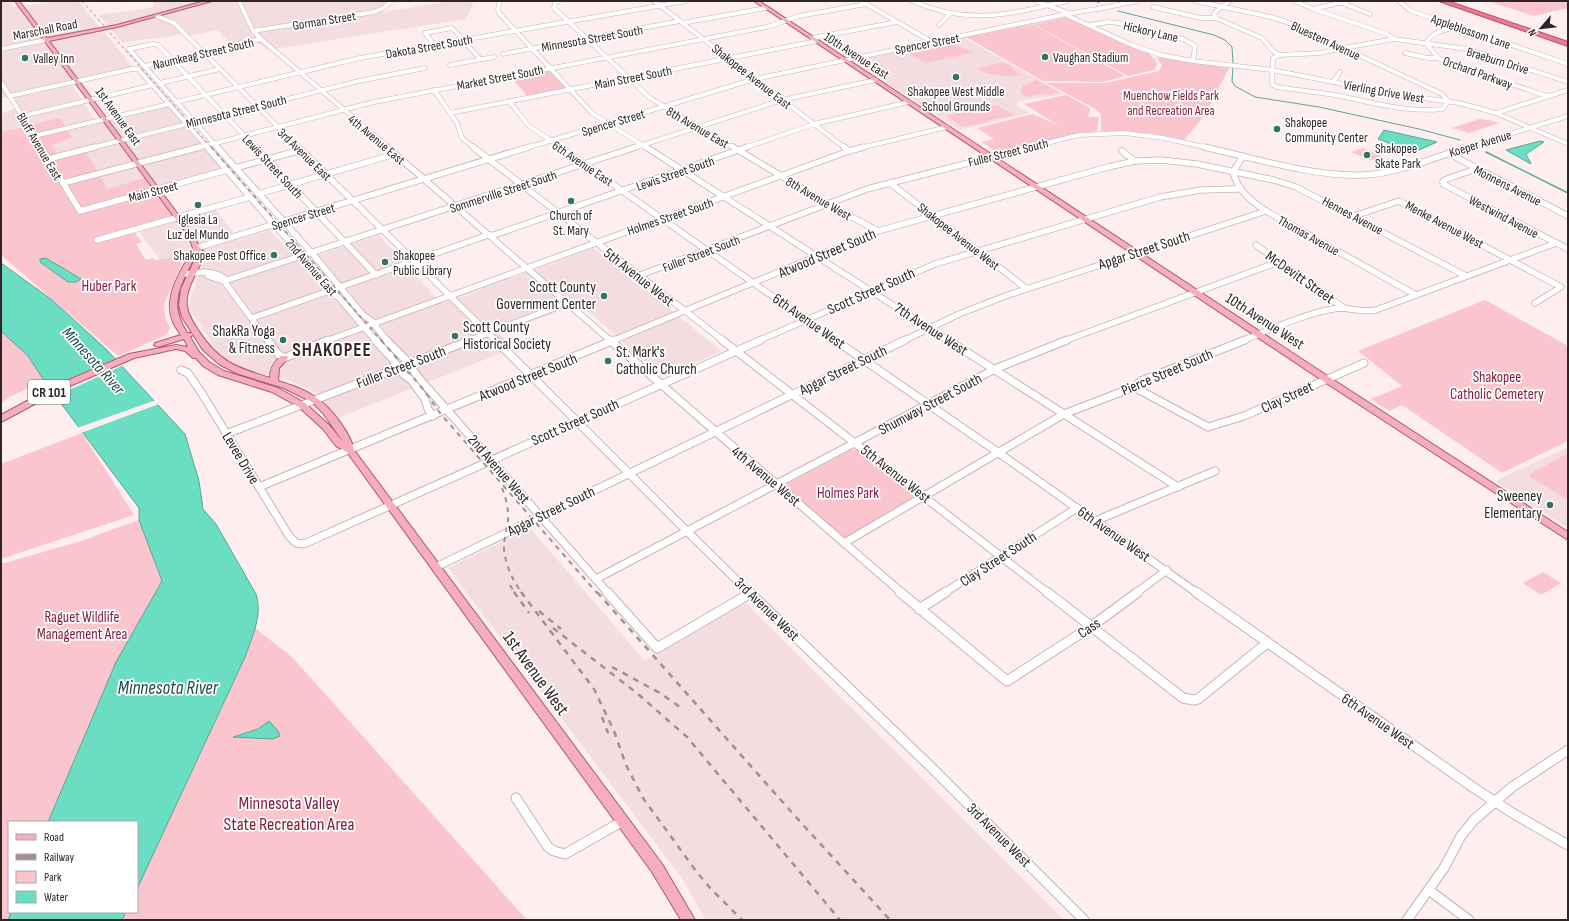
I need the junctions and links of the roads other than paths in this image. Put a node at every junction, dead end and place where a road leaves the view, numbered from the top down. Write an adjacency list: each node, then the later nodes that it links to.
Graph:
1 (17, 1): 51 (main road, 1st Avenue East)
2 (210, 1): 35 (main road, Marschall Road)
3 (239, 1): 44 (street, 4th Avenue East)
4 (391, 1): 44 (street, Gorman Street)
5 (500, 1): 45 (street, 7th Avenue West)
6 (654, 1): 26 (street, Shakopee Avenue East)
7 (686, 1): 26 (street, Dakota Street South)
8 (756, 1): 30 (main road, 10th Avenue East)
9 (861, 1): 25 (street)
10 (912, 1): 33 (street)
11 (1036, 1): 27 (street, Vierling Drive West)
12 (1067, 1): 27 (street)
13 (1122, 1): 24 (street)
14 (1137, 1): 24 (street, Spencer Street)
15 (1196, 1): 29 (street, Bluestem Avenue)
16 (1230, 1): 29 (street)
17 (1295, 1): 31 (street)
18 (1348, 1): 23 (street)
19 (1399, 1): 43 (street, Appleblossom Lane)
20 (1442, 1): 56 (highway)
21 (1457, 1): 46 (highway)
22 (557, 2): 38 (street, 8th Avenue East)
23 (1340, 2): 31 (street); 32 (street)
24 (1127, 3): 34 (street, Spencer Street)
25 (866, 4): 37 (street, Market Street South); 40 (street)
26 (660, 5): 38 (street, Dakota Street South); 39 (street, Shakopee Avenue East)
27 (1047, 5): 33 (street); 34 (street, Vierling Drive West)
28 (1153, 7): 36 (street)
29 (1222, 7): 36 (street); 60 (street, Bluestem Avenue)
30 (766, 8): 37 (main road, 10th Avenue East); 39 (street, Minnesota Street South)
31 (1312, 9): 50 (street)
32 (1370, 14)
33 (949, 15): 41 (street)
34 (1068, 15): 42 (street, Vierling Drive West); 54 (street, Spencer Street)
35 (157, 16): 51 (main road, Marschall Road); 62 (street, 3rd Avenue East)
36 (1216, 18): 65 (street)
37 (786, 21): 49 (street, Market Street South); 53 (main road, 10th Avenue East)
38 (569, 22): 45 (street, Dakota Street South); 48 (street, 8th Avenue East)
39 (681, 22): 48 (street, Minnesota Street South); 49 (street, Shakopee Avenue East)
40 (897, 22): 53 (street); 54 (street)
41 (939, 25)
42 (1090, 25): 73 (street, Vierling Drive West); 73 (street, Hickory Lane)
43 (1457, 27): 55 (street, Orchard Parkway); 75 (street, Appleblossom Lane)
44 (253, 31): 47 (street, 4th Avenue East)
45 (515, 31): 52 (street, Dakota Street South); 59 (street, 7th Avenue West)
46 (1568, 38)
47 (261, 39): 62 (street, Naumkeag Street South); 82 (street, 4th Avenue East)
48 (587, 39): 59 (street, Minnesota Street South); 67 (street, 8th Avenue East)
49 (703, 39): 67 (street, Market Street South); 68 (street, Shakopee Avenue East)
50 (1394, 39): 55 (street, Braeburn Drive); 60 (street)
51 (46, 40): 58 (street, Marschall Road); 88 (main road, 1st Avenue East)
52 (463, 40): 57 (street, Dakota Street South); 57 (street); 70 (street)
53 (815, 40): 68 (street, Main Street South); 72 (main road, 10th Avenue East)
54 (932, 42): 72 (street, Spencer Street)
55 (1426, 43): 69 (street, Orchard Parkway); 91 (street, Braeburn Drive)
56 (1568, 44)
57 (434, 45): 82 (street, Dakota Street South)
58 (1, 49)
59 (532, 49): 64 (street, Minnesota Street South); 79 (street, 7th Avenue West)
60 (1344, 49): 65 (street); 105 (street, Bluestem Avenue)
61 (129, 50): 71 (street, Lewis Street South); 76 (street, 2nd Avenue East)
62 (204, 53): 71 (street, Naumkeag Street South); 80 (street, 3rd Avenue East)
63 (1405, 53): 69 (street)
64 (503, 54)
65 (1280, 55): 81 (street)
66 (494, 56): 70 (street)
67 (607, 57): 79 (street, Market Street South); 85 (street, 8th Avenue East)
68 (728, 58): 85 (street, Main Street South); 86 (street, Shakopee Avenue East)
69 (1438, 58): 101 (street, Orchard Parkway)
70 (480, 59): 74 (street)
71 (172, 60): 76 (street, Naumkeag Street South); 84 (street, Lewis Street South)
72 (845, 60): 86 (street, Spencer Street); 87 (main road, 10th Avenue East)
73 (1193, 61): 81 (street, Vierling Drive West)
74 (450, 64)
75 (1568, 64)
76 (145, 66): 92 (street, 2nd Avenue East)
77 (137, 68): 88 (street, Naumkeag Street South); 93 (street, 2nd Avenue East)
78 (425, 68): 95 (street, Minnesota Street South)
79 (548, 68): 96 (street, Market Street South); 97 (street, 7th Avenue West)
80 (220, 69): 84 (street); 94 (street, 3rd Avenue East)
81 (1272, 70): 90 (street, Vierling Drive West); 105 (street)
82 (299, 72): 94 (street, Dakota Street South); 95 (street, 4th Avenue East)
83 (1340, 72): 90 (street)
84 (189, 77): 92 (street); 99 (street, Lewis Street South)
85 (628, 78): 97 (street, Main Street South); 110 (street, 8th Avenue East)
86 (755, 79): 103 (street, Shakopee Avenue East); 110 (street, Spencer Street)
87 (876, 80): 103 (street, Sommerville Street South); 107 (main road, 10th Avenue East)
88 (76, 81): 100 (street, Naumkeag Street South); 102 (main road, 1st Avenue East)
89 (1, 82): 100 (street, Bluff Avenue East)
90 (1333, 82): 105 (street, Vierling Drive West)
91 (1568, 82)
92 (160, 83): 106 (street, 2nd Avenue East)
93 (153, 85): 102 (street); 108 (street, 2nd Avenue East)
94 (238, 87): 99 (street, Dakota Street South); 109 (street, 3rd Avenue East)
95 (320, 90): 109 (street, Minnesota Street South); 111 (street, 4th Avenue East)
96 (434, 90): 111 (street, Market Street South); 112 (street, 5th Avenue West)
97 (569, 90): 104 (street, Main Street South); 119 (street, 7th Avenue West)
98 (1568, 90): 101 (street)
99 (206, 95): 106 (street, Dakota Street South); 114 (street, Lewis Street South)
100 (10, 96): 115 (street, Bluff Avenue East)
101 (1547, 96): 113 (street)
102 (90, 99): 115 (street); 117 (main road, 1st Avenue East)
103 (782, 100): 121 (street, Shakopee Avenue East); 125 (street, Sommerville Street South)
104 (509, 101): 112 (street, Main Street South); 129 (street, 6th Avenue East)
105 (1448, 101): 113 (street, Vierling Drive West)
106 (176, 102): 118 (street, 2nd Avenue East)
107 (909, 102): 121 (street, Lewis Street South); 123 (main road, 10th Avenue East)
108 (169, 104): 117 (street); 120 (street, 2nd Avenue East)
109 (258, 106): 114 (street, Minnesota Street South); 122 (street, 3rd Avenue East)
110 (664, 107): 119 (street, Spencer Street); 125 (street, 8th Avenue East)
111 (342, 110): 122 (street, Market Street South); 139 (street, 4th Avenue East)
112 (450, 113): 144 (street, 5th Avenue West)
113 (1496, 113): 124 (street, Vierling Drive West)
114 (224, 114): 118 (street, Minnesota Street South); 127 (street, Lewis Street South)
115 (22, 116): 126 (street, Bluff Avenue East)
116 (1568, 116): 124 (street, Koeper Avenue)
117 (105, 119): 126 (street); 128 (main road, 1st Avenue East)
118 (194, 122): 120 (street, Minnesota Street South); 130 (street, 2nd Avenue East)
119 (609, 123): 129 (street, Spencer Street); 133 (street, 7th Avenue West)
120 (185, 124): 128 (street, Minnesota Street South); 132 (street, 2nd Avenue East)
121 (814, 124): 135 (street, Lewis Street South); 136 (street, Shakopee Avenue East)
122 (277, 127): 127 (street, Market Street South); 134 (street, 3rd Avenue East)
123 (947, 127): 136 (street, Holmes Street South); 140 (main road, 10th Avenue West)
124 (1531, 127): 131 (street, Vierling Drive West); 138 (street, Koeper Avenue)
125 (700, 128): 133 (street, Sommerville Street South); 135 (street, 8th Avenue East)
126 (34, 136): 142 (street, Bluff Avenue East)
127 (244, 136): 130 (street, Market Street South); 143 (street, Lewis Street South)
128 (120, 140): 142 (street, Minnesota Street South); 146 (main road, 1st Avenue East)
129 (551, 141): 144 (street, Spencer Street); 147 (street, 6th Avenue East)
130 (214, 143): 132 (street, Market Street South); 148 (street, 2nd Avenue East)
131 (1568, 144)
132 (205, 146): 146 (street, Market Street South); 150 (street, 2nd Avenue East)
133 (643, 146): 147 (street, Sommerville Street South); 151 (street, 7th Avenue West)
134 (301, 150): 143 (street); 154 (street, 3rd Avenue East)
135 (740, 151): 151 (street, Lewis Street South); 155 (street, 8th Avenue East)
136 (849, 151): 155 (street, Holmes Street South)
137 (1122, 151): 145 (street)
138 (1448, 153): 149 (street, Monnens Avenue); 152 (street, Koeper Avenue)
139 (395, 154): 154 (street); 156 (street, 4th Avenue East)
140 (991, 156): 141 (street, Fuller Street South); 158 (street, Fuller Street South); 161 (main road, 10th Avenue West)
141 (1243, 156): 152 (street, Fuller Street South); 153 (street)
142 (48, 159): 157 (street, Bluff Avenue East)
143 (267, 159): 148 (street); 159 (street, Lewis Street South)
144 (489, 160): 156 (street, Spencer Street); 160 (street, 5th Avenue West)
145 (1135, 161): 153 (street, Atwood Street South); 161 (street, Atwood Street South)
146 (138, 164): 157 (street, Market Street South); 163 (main road, 1st Avenue East)
147 (586, 165): 160 (street, Sommerville Street South); 164 (street, 6th Avenue East)
148 (234, 168): 165 (street, 2nd Avenue East)
149 (1476, 169): 177 (street, Monnens Avenue); 190 (street, Westwind Avenue)
150 (227, 170): 163 (street, Main Street); 166 (street, 2nd Avenue East)
151 (682, 170): 164 (street, Lewis Street South); 167 (street, 7th Avenue West)
152 (1393, 170)
153 (1233, 172): 162 (street); 176 (street, Hennes Avenue)
154 (326, 174): 159 (street); 168 (street, 3rd Avenue East)
155 (781, 176): 167 (street, Holmes Street South); 169 (street, 8th Avenue West)
156 (425, 180): 168 (street, Spencer Street); 170 (street, 4th Avenue East)
157 (62, 183): 171 (street, Bluff Avenue East)
158 (890, 183): 169 (street, Fuller Street South); 175 (street, Shakopee Avenue West)
159 (290, 185): 165 (street); 173 (street, Lewis Street South)
160 (523, 185): 170 (street, Sommerville Street South); 174 (street, 5th Avenue West)
161 (1037, 186): 175 (street, Atwood Street South); 179 (main road, 10th Avenue West)
162 (1238, 189): 172 (street, Thomas Avenue); 179 (street, Scott Street South)
163 (156, 190): 171 (street, Main Street); 178 (main road, 1st Avenue East)
164 (623, 190): 174 (street, Lewis Street South); 180 (street, 6th Avenue East)
165 (258, 194): 181 (street, 2nd Avenue East)
166 (250, 197): 178 (street); 182 (street, 2nd Avenue East)
167 (724, 198): 180 (street, Holmes Street South); 183 (street, 7th Avenue West)
168 (352, 201): 173 (street, Spencer Street); 184 (street, 3rd Avenue East)
169 (828, 204): 183 (street, Fuller Street South); 185 (street, 8th Avenue West)
170 (456, 206): 184 (street, Sommerville Street South); 186 (street, 4th Avenue East)
171 (80, 211)
172 (1266, 211): 197 (street, Apgar Street South); 215 (street, Thomas Avenue)
173 (316, 212): 181 (street, Spencer Street); 188 (street, Lewis Street South)
174 (558, 212): 186 (street, Lewis Street South); 189 (street, 5th Avenue West)
175 (932, 215): 185 (street, Atwood Street South); 194 (street, Shakopee Avenue West)
176 (1354, 216): 200 (street, Menke Avenue West); 207 (street, Hennes Avenue)
177 (1568, 216)
178 (178, 218): 187 (street); 192 (main road, 1st Avenue East)
179 (1085, 218): 194 (street, Scott Street South); 197 (main road, 10th Avenue West)
180 (662, 219): 189 (street, Holmes Street South); 195 (street, 6th Avenue West)
181 (284, 222): 182 (street, Spencer Street); 196 (street, 2nd Avenue East)
182 (274, 225): 192 (street, Spencer Street); 199 (street, 2nd Avenue East)
183 (771, 226): 195 (street, Fuller Street South); 198 (street, 7th Avenue West)
184 (384, 230): 188 (street, Sommerville Street South); 201 (street, 3rd Avenue East)
185 (878, 231): 198 (street, Atwood Street South)
186 (488, 235): 201 (street, Lewis Street South); 203 (street, 4th Avenue East)
187 (97, 240)
188 (345, 242): 196 (street, Sommerville Street South); 204 (street, Lewis Street South)
189 (595, 243): 203 (street, Holmes Street South); 206 (street, 5th Avenue West)
190 (1556, 243): 193 (street, Westwind Avenue); 200 (street, Pierce Street South)
191 (1256, 245): 202 (street, McDevitt Street)
192 (196, 248): 205 (main road)
193 (1568, 249)
194 (978, 250): 211 (street, Shakopee Avenue West); 213 (street, Scott Street South)
195 (707, 251): 206 (street, Fuller Street South); 209 (street, 6th Avenue West)
196 (312, 253): 199 (street, Sommerville Street South); 210 (street, 2nd Avenue East)
197 (1136, 253): 211 (street, Apgar Street South); 214 (main road, 10th Avenue West)
198 (818, 256): 209 (street, Atwood Street South); 213 (street, 7th Avenue West)
199 (301, 257): 208 (street, Sommerville Street South); 212 (street, 2nd Avenue East)
200 (1512, 260): 207 (street, Pierce Street South); 218 (street, Menke Avenue West)
201 (414, 261): 204 (street, Lewis Street South); 216 (street, 3rd Avenue East)
202 (1278, 262): 214 (street, Shumway Street South); 219 (street, McDevitt Street)
203 (528, 268): 216 (street, Holmes Street South); 217 (street, 4th Avenue West)
204 (376, 275): 210 (street, Lewis Street South)
205 (187, 276): 208 (street); 224 (main road); 230 (main road)
206 (638, 276): 221 (street, 5th Avenue West)
207 (1466, 276): 215 (street, Pierce Street South)
208 (224, 281): 222 (street)
209 (754, 283): 221 (street, Atwood Street South); 225 (street, 6th Avenue West)
210 (341, 287): 212 (street, Lewis Street South); 226 (street, 2nd Avenue East)
211 (1027, 289): 228 (street, Apgar Street South)
212 (330, 290): 222 (street, Lewis Street South); 227 (street, 2nd Avenue East)
213 (872, 290): 225 (street, Scott Street South); 228 (street, 7th Avenue West)
214 (1196, 293): 231 (main road, 10th Avenue West); 243 (street, Shumway Street South)
215 (1416, 295): 220 (street, Pierce Street South)
216 (451, 296): 226 (street, Holmes Street South); 229 (street, 3rd Avenue West)
217 (567, 303): 229 (street, Fuller Street South); 234 (street, 4th Avenue West)
218 (1535, 303)
219 (1344, 308): 220 (street, Pierce Street South); 231 (street, Pierce Street South)
220 (1354, 310): 223 (street)
221 (684, 312): 234 (street, Atwood Street South); 235 (street, 5th Avenue West)
222 (252, 318): 237 (street)
223 (1357, 318)
224 (176, 320): 232 (main road); 233 (main road)
225 (806, 320): 235 (street, Scott Street South); 238 (street, 6th Avenue West)
226 (374, 324): 227 (street, Holmes Street South); 241 (street, 2nd Avenue West)
227 (363, 328): 237 (street, Holmes Street South); 242 (street, 2nd Avenue East)
228 (929, 328): 238 (street, Apgar Street South); 243 (street, 7th Avenue West)
229 (489, 332): 241 (street, Fuller Street South); 245 (street, 3rd Avenue West)
230 (197, 334): 232 (main road, CR 101); 247 (main road)
231 (1259, 334): 246 (main road, 10th Avenue West); 249 (street, Pierce Street South)
232 (186, 337): 233 (main road, CR 101); 240 (main road)
233 (176, 338): 236 (main road, CR 101); 236 (main road, CR 101)
234 (612, 342): 245 (street, Atwood Street South); 248 (street, 4th Avenue West)
235 (735, 351): 248 (street, Scott Street South); 250 (street, 5th Avenue West)
236 (141, 354): 240 (main road); 257 (main road, CR 101)
237 (284, 358): 247 (main road)
238 (863, 360): 250 (street, Apgar Street South); 252 (street, 6th Avenue West)
239 (1364, 363): 246 (street, Clay Street)
240 (206, 364): 253 (main road)
241 (410, 364): 242 (street, Fuller Street South); 254 (street, 2nd Avenue West)
242 (399, 368): 251 (street, Fuller Street South); 256 (street, 2nd Avenue East)
243 (995, 369): 252 (street, Shumway Street South); 255 (street, 7th Avenue West)
244 (180, 370): 260 (street, Levee Drive)
245 (532, 375): 254 (street, Atwood Street South); 258 (street, 3rd Avenue West)
246 (1326, 379): 249 (street, Clay Street); 276 (main road, 10th Avenue West)
247 (274, 381): 251 (main road)
248 (660, 384): 258 (street, Scott Street South); 259 (street, 4th Avenue West)
249 (1134, 386): 255 (street, Pierce Street South)
250 (793, 394): 259 (street, Apgar Street South); 261 (street, 5th Avenue West)
251 (315, 400): 253 (street, Fuller Street South); 262 (main road)
252 (927, 403): 261 (street, Shumway Street South); 263 (street, 6th Avenue West)
253 (302, 405): 260 (street, Fuller Street South); 262 (main road)
254 (448, 410): 256 (street, Atwood Street South); 264 (street, 2nd Avenue West)
255 (1064, 414): 263 (street, Pierce Street South); 268 (street, 7th Avenue West)
256 (433, 416): 262 (street, Atwood Street South)
257 (1, 419)
258 (578, 421): 264 (street, Scott Street South); 266 (street, 3rd Avenue West)
259 (714, 432): 266 (street, Apgar Street South); 267 (street, 4th Avenue West)
260 (226, 434): 269 (street, Levee Drive)
261 (856, 443): 267 (street, Shumway Street South); 270 (street, 5th Avenue West)
262 (350, 450): 269 (street, Atwood Street South); 271 (main road, 1st Avenue West)
263 (999, 452): 270 (street, Pierce Street South); 272 (street, 6th Avenue West)
264 (491, 460): 271 (street, Scott Street South); 273 (street, 2nd Avenue West)
265 (1215, 471): 268 (street)
266 (630, 473): 273 (street, Apgar Street South); 275 (street, 3rd Avenue West)
267 (776, 485): 275 (street, Shumway Street South); 277 (street, 4th Avenue West)
268 (1178, 487): 274 (street)
269 (259, 488): 278 (street, Levee Drive)
270 (923, 496): 277 (street, Pierce Street South); 279 (street, 5th Avenue West)
271 (390, 506): 278 (street, Scott Street South); 280 (main road, 1st Avenue West)
272 (1076, 508): 274 (street, 6th Avenue West); 279 (street, Clay Street South)
273 (540, 516): 280 (street, Apgar Street South); 282 (street, 2nd Avenue West)
274 (1095, 521): 281 (street, 6th Avenue West)
275 (686, 531): 282 (street, Shumway Street South); 283 (street, 3rd Avenue West)
276 (1568, 536)
277 (844, 543): 284 (street, 4th Avenue West)
278 (304, 544)
279 (1002, 556): 284 (street, Clay Street South); 285 (street, 5th Avenue West)
280 (436, 567): 291 (main road, 1st Avenue West)
281 (1167, 570): 285 (street, Cass); 286 (street, 6th Avenue West)
282 (596, 579): 283 (street, 2nd Avenue West)
283 (751, 593): 295 (street, 3rd Avenue West)
284 (919, 609): 287 (street, 4th Avenue West)
285 (1092, 626): 286 (street, 5th Avenue West); 287 (street, Cass)
286 (1267, 643): 290 (street, 6th Avenue West)
287 (1007, 681)
288 (1568, 750): 290 (street)
289 (516, 798): 291 (street)
290 (1493, 801): 292 (street, 6th Avenue West); 293 (street)
291 (623, 821): 294 (main road, 1st Avenue West)
292 (1568, 845)
293 (1430, 891): 296 (street); 297 (street)
294 (688, 920)
295 (1084, 920)
296 (1407, 920)
297 (1469, 920)

